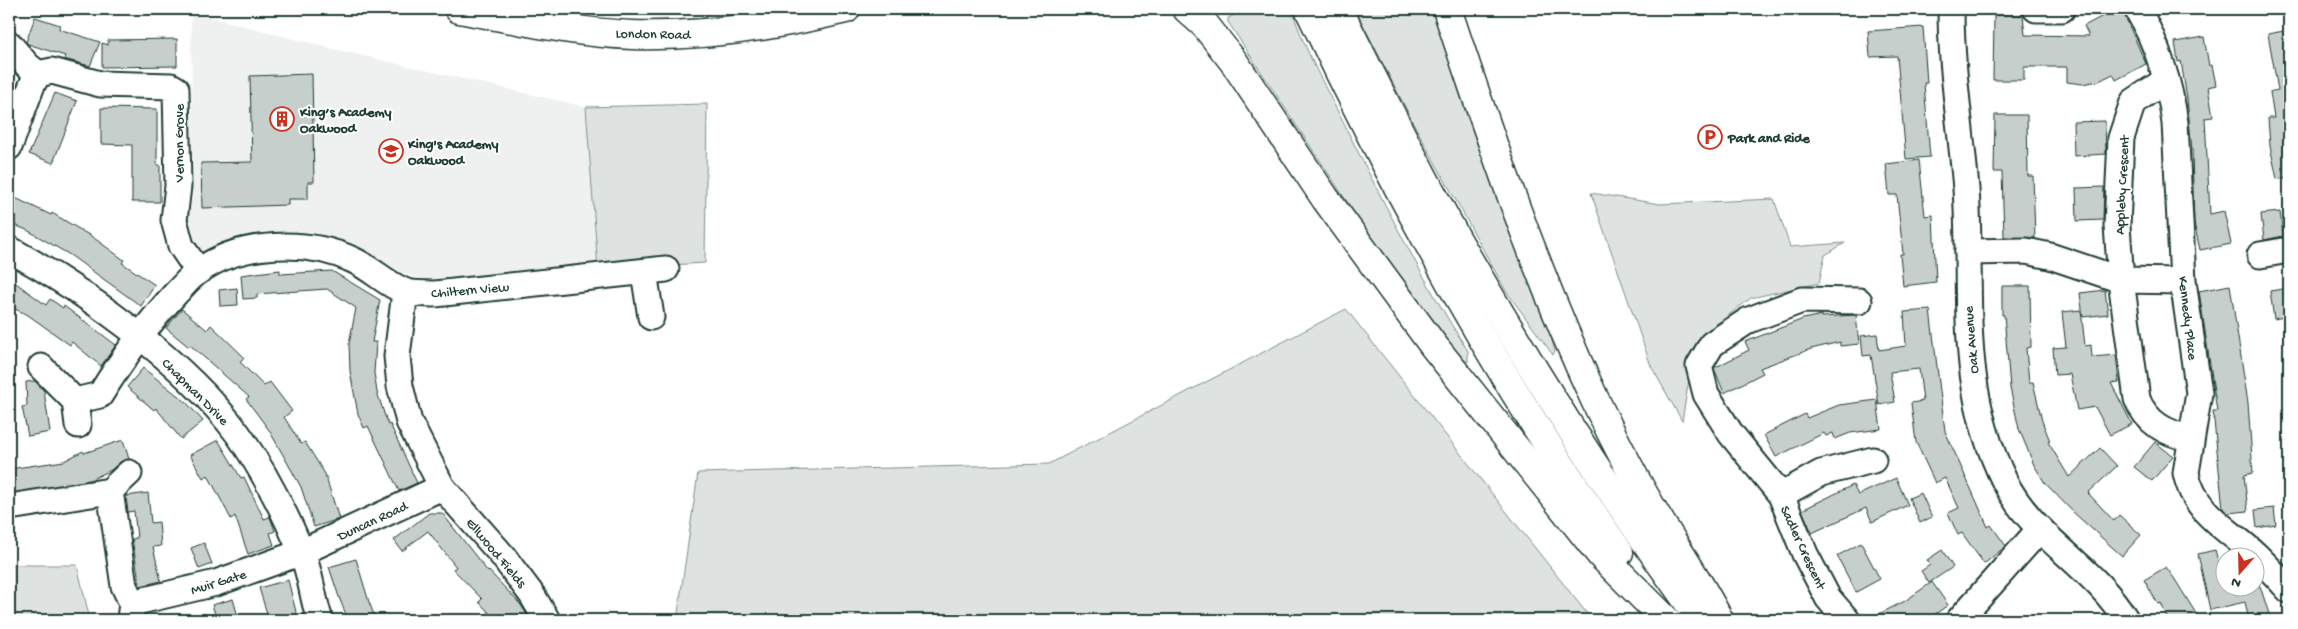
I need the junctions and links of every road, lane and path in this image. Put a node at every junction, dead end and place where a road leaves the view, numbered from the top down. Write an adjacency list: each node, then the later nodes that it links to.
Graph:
1 (458, 9): 2 (main road, London Road)
2 (846, 9)
3 (1187, 9): 43 (main road)
4 (1338, 9): 44 (main road)
5 (1447, 9): 45 (main road)
6 (1951, 9): 17 (street, Oak Avenue)
7 (2036, 9): 8 (street)
8 (2062, 9)
9 (2137, 9): 13 (street, Kennedy Place)
10 (1309, 10): 43 (main road)
11 (9, 44): 12 (street)
12 (38, 74): 14 (street); 19 (street, Vernon Grove)
13 (2166, 80): 20 (street, Appleby Crescent); 21 (street, Kennedy Place)
14 (9, 147)
15 (9, 249): 25 (street, Chapman Drive)
16 (2289, 250): 18 (street)
17 (1968, 252): 20 (street); 36 (street, Oak Avenue)
18 (2260, 255)
19 (198, 272): 22 (street, Chiltern View); 25 (street, Chiltern View)
20 (2121, 280): 21 (street); 29 (street, Appleby Crescent)
21 (2183, 281): 29 (street, Kennedy Place)
22 (405, 292): 24 (street, Chiltern View); 32 (street, Ellwood Fields)
23 (1859, 301): 34 (street, Sadler Crescent)
24 (651, 317)
25 (138, 337): 27 (street, Chiltern View); 37 (street, Chapman Drive)
26 (41, 368): 27 (street)
27 (75, 401): 28 (street)
28 (78, 426)
29 (2190, 438): 38 (street, Kennedy Place)
30 (1873, 460): 34 (street, Sadler Crescent)
31 (129, 473): 33 (street)
32 (442, 487): 37 (street, Duncan Road); 42 (street, Ellwood Fields)
33 (110, 491): 35 (street); 39 (street, Muir Gate)
34 (1781, 496): 46 (street, Sadler Crescent)
35 (16, 506)
36 (2040, 529): 40 (street); 47 (street, Oak Avenue)
37 (302, 552): 39 (street, Muir Gate); 41 (street, Chapman Drive)
38 (2289, 590)
39 (131, 612)
40 (1972, 615)
41 (320, 620)
42 (547, 620)
43 (1667, 620)
44 (1701, 620)
45 (1718, 620)
46 (1847, 620)
47 (2126, 620)

